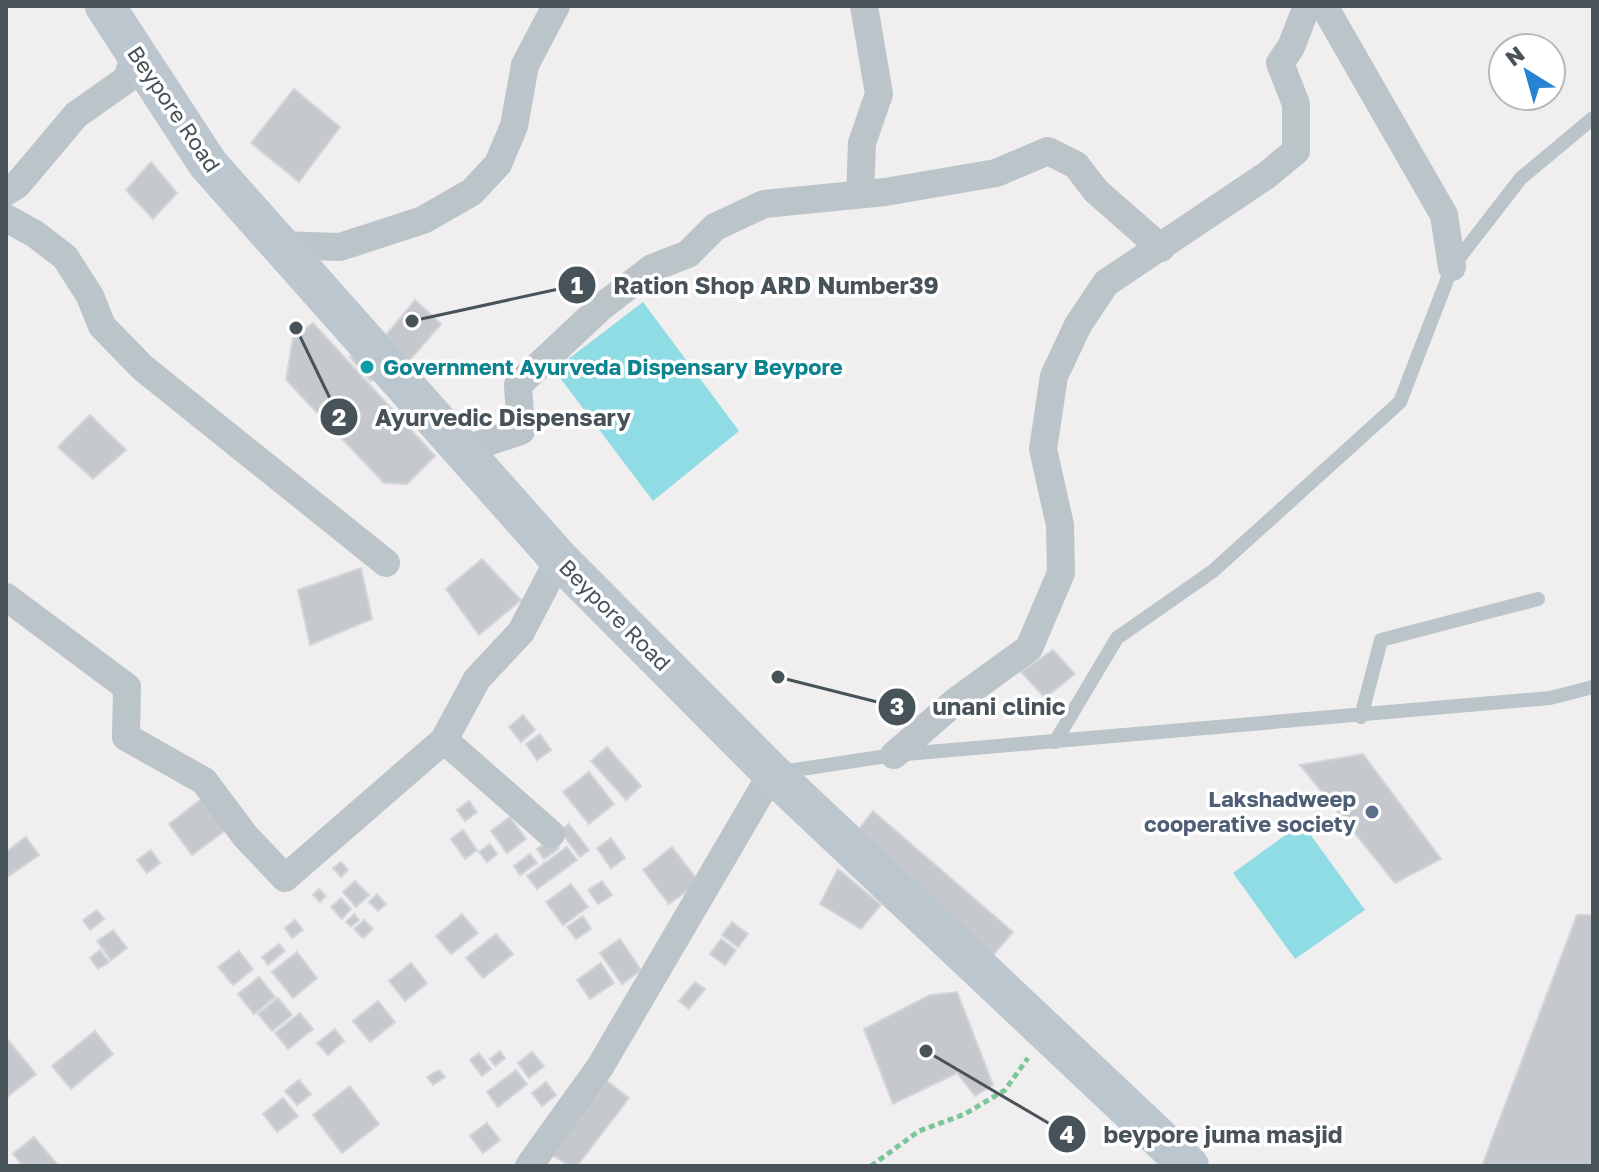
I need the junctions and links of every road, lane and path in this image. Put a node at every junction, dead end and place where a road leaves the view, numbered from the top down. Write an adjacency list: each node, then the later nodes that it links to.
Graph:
1 (556, 6): 10 (street)
2 (864, 6): 8 (street)
3 (1307, 6): 11 (street)
4 (1324, 6): 12 (street)
5 (110, 10): 7 (street); 10 (main road, Beypore Road)
6 (1593, 118): 12 (lane)
7 (6, 192)
8 (860, 194): 11 (street); 13 (street)
9 (6, 218): 15 (street)
10 (280, 245): 13 (main road, Beypore Road)
11 (1161, 248): 22 (street)
12 (1452, 267): 21 (lane)
13 (463, 450): 14 (main road, Beypore Road)
14 (559, 559): 20 (street); 23 (main road, Beypore Road)
15 (386, 563)
16 (6, 597): 20 (street)
17 (1538, 599): 19 (lane)
18 (1593, 687): 19 (lane)
19 (1361, 717): 21 (lane)
20 (444, 740): 24 (street)
21 (1055, 742): 22 (lane)
22 (894, 755): 23 (lane)
23 (772, 773): 25 (main road, Beypore Road); 26 (street)
24 (551, 834)
25 (1021, 1009): 27 (path); 28 (main road, Beypore Road)
26 (529, 1166)
27 (871, 1166)
28 (1189, 1166)

